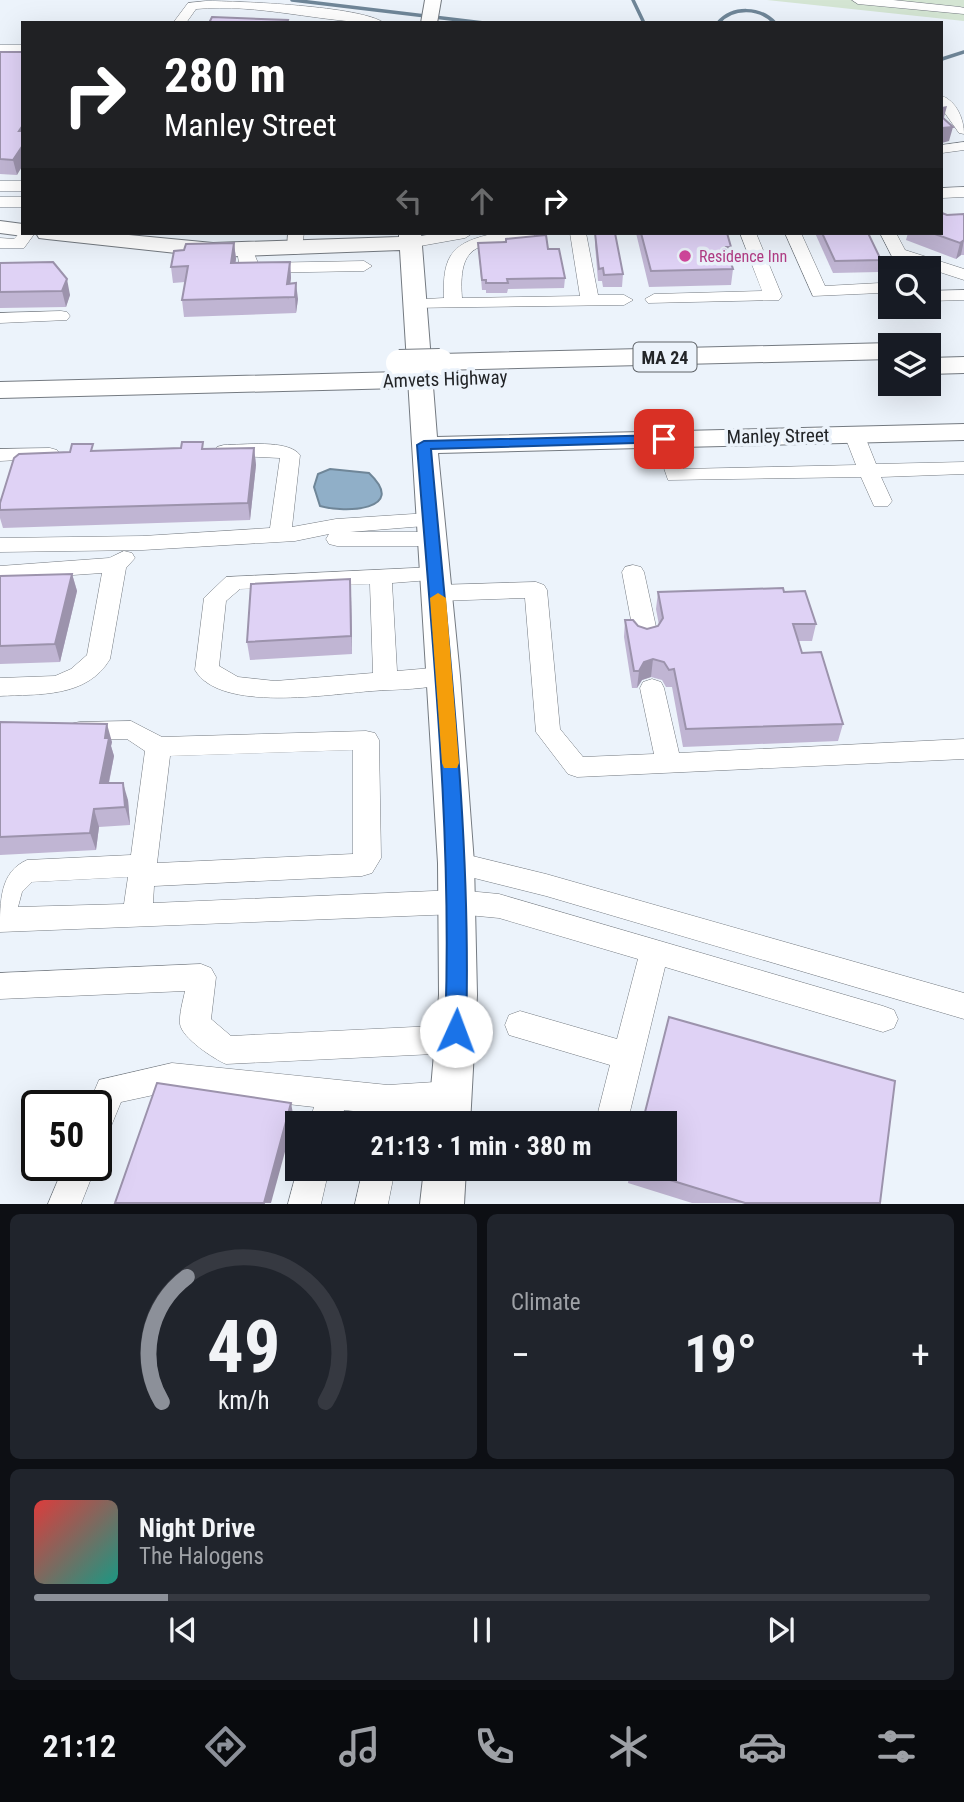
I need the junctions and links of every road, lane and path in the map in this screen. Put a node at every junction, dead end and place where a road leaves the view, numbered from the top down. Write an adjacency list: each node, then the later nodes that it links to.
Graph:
1 (858, 0): 2 (street)
2 (962, 8)
3 (244, 14): 4 (street)
4 (284, 16): 5 (street); 6 (street)
5 (334, 19): 7 (street)
6 (181, 21)
7 (356, 21)
8 (0, 48): 9 (street)
9 (21, 49)
10 (943, 101): 11 (street)
11 (964, 130)
12 (964, 146): 13 (street)
13 (943, 149)
14 (964, 159): 15 (street)
15 (943, 162)
16 (0, 186): 17 (street)
17 (21, 186)
18 (943, 192): 19 (street)
19 (964, 192)
20 (0, 202): 21 (street)
21 (21, 202)
22 (0, 227): 23 (main road)
23 (21, 230)
24 (25, 235): 35 (lane)
25 (84, 235): 32 (main road)
26 (443, 235): 33 (street)
27 (518, 235): 47 (lane)
28 (578, 235): 46 (lane)
29 (749, 235): 44 (street)
30 (794, 235): 41 (street)
31 (889, 235): 37 (lane)
32 (133, 238): 36 (main road)
33 (410, 238): 34 (main road); 48 (main road)
34 (295, 241): 36 (main road)
35 (0, 243)
36 (250, 244): 38 (street)
37 (900, 256)
38 (364, 266)
39 (941, 270): 40 (street)
40 (964, 275)
41 (878, 288)
42 (964, 295): 43 (street)
43 (941, 296)
44 (653, 299)
45 (624, 300): 46 (street)
46 (590, 301): 47 (lane)
47 (453, 303): 48 (lane)
48 (413, 304): 64 (main road)
49 (61, 316): 50 (street)
50 (0, 318)
51 (964, 350): 52 (highway)
52 (941, 351)
53 (878, 352): 57 (highway, Amvets Highway / MA 24)
54 (964, 365): 55 (highway)
55 (941, 366)
56 (878, 367): 57 (highway, Amvets Highway / MA 24)
57 (440, 370): 59 (highway, Amvets Highway / MA 24)
58 (0, 372): 59 (highway, Amvets Highway / MA 24)
59 (400, 372): 60 (highway, Amvets Highway / MA 24)
60 (0, 390)
61 (964, 432): 62 (main road, Manley Street)
62 (854, 434): 63 (main road, Manley Street); 69 (street)
63 (664, 439): 64 (main road, Manley Street); 69 (street)
64 (424, 445): 71 (main road)
65 (203, 451): 72 (street)
66 (68, 453): 67 (street)
67 (0, 455)
68 (964, 468): 69 (street)
69 (869, 471): 70 (street)
70 (881, 501)
71 (430, 530): 72 (street); 79 (main road)
72 (288, 534): 73 (street)
73 (143, 542): 74 (street); 75 (street)
74 (0, 545)
75 (115, 565): 77 (street); 83 (street)
76 (633, 572): 80 (street)
77 (0, 573)
78 (381, 577): 79 (street); 82 (street); 82 (street)
79 (436, 583): 81 (main road); 88 (street)
80 (646, 636)
81 (444, 676): 82 (street); 89 (main road)
82 (385, 681)
83 (0, 687)
84 (652, 688): 88 (street)
85 (54, 731): 86 (street)
86 (158, 747): 90 (street); 90 (street)
87 (964, 749): 88 (street)
88 (668, 762)
89 (456, 863): 91 (main road); 96 (street)
90 (143, 870): 92 (street); 93 (street)
91 (457, 902): 92 (street); 94 (street); 99 (main road)
92 (137, 915): 93 (street)
93 (1, 920)
94 (654, 952): 97 (street); 100 (street)
95 (0, 986): 99 (street)
96 (964, 1006)
97 (883, 1019)
98 (520, 1025): 100 (street)
99 (455, 1039): 103 (main road)
100 (628, 1056): 106 (street)
101 (110, 1090): 102 (street)
102 (329, 1109): 104 (street)
103 (450, 1110): 105 (street)
104 (368, 1111)
105 (419, 1111)
106 (614, 1111)
107 (73, 1181): 111 (street)
108 (310, 1181): 112 (street)
109 (376, 1181): 113 (street)
110 (444, 1181): 114 (main road)
111 (64, 1203)
112 (304, 1203)
113 (371, 1203)
114 (442, 1203)

